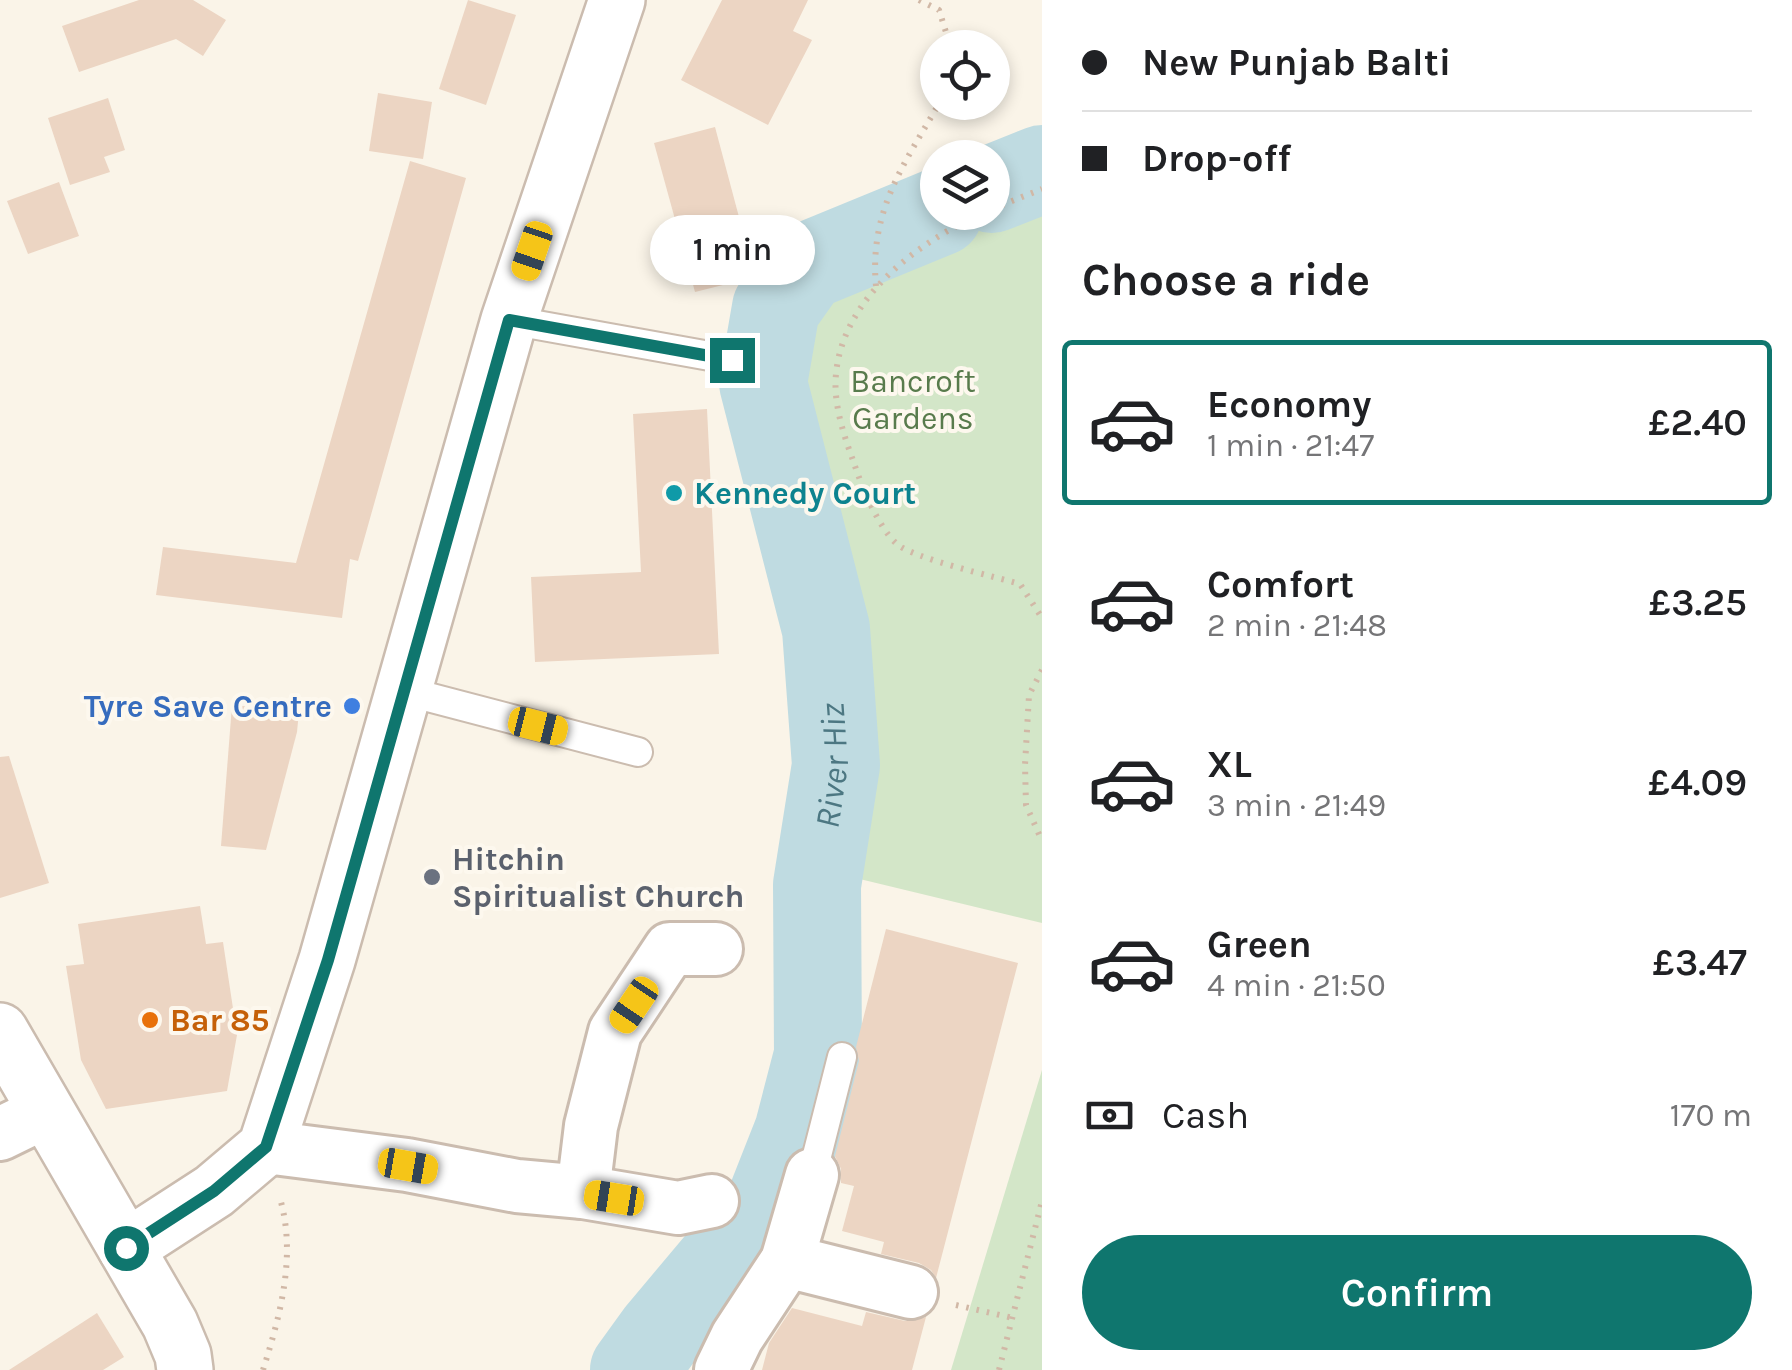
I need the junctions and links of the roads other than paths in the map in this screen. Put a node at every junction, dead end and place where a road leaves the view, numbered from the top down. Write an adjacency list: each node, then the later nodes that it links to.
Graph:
1 (617, 0): 2 (street)
2 (509, 320): 3 (lane); 4 (street)
3 (732, 360)
4 (405, 691): 5 (lane); 10 (street)
5 (638, 752)
6 (716, 949): 12 (street)
7 (0, 1031): 9 (street)
8 (842, 1057): 11 (lane)
9 (22, 1123): 14 (street)
10 (266, 1147): 12 (street); 14 (street)
11 (812, 1175): 15 (street)
12 (583, 1192): 13 (street)
13 (712, 1201)
14 (126, 1248): 17 (street)
15 (787, 1261): 16 (street); 18 (street)
16 (911, 1292)
17 (186, 1370)
18 (721, 1370)

